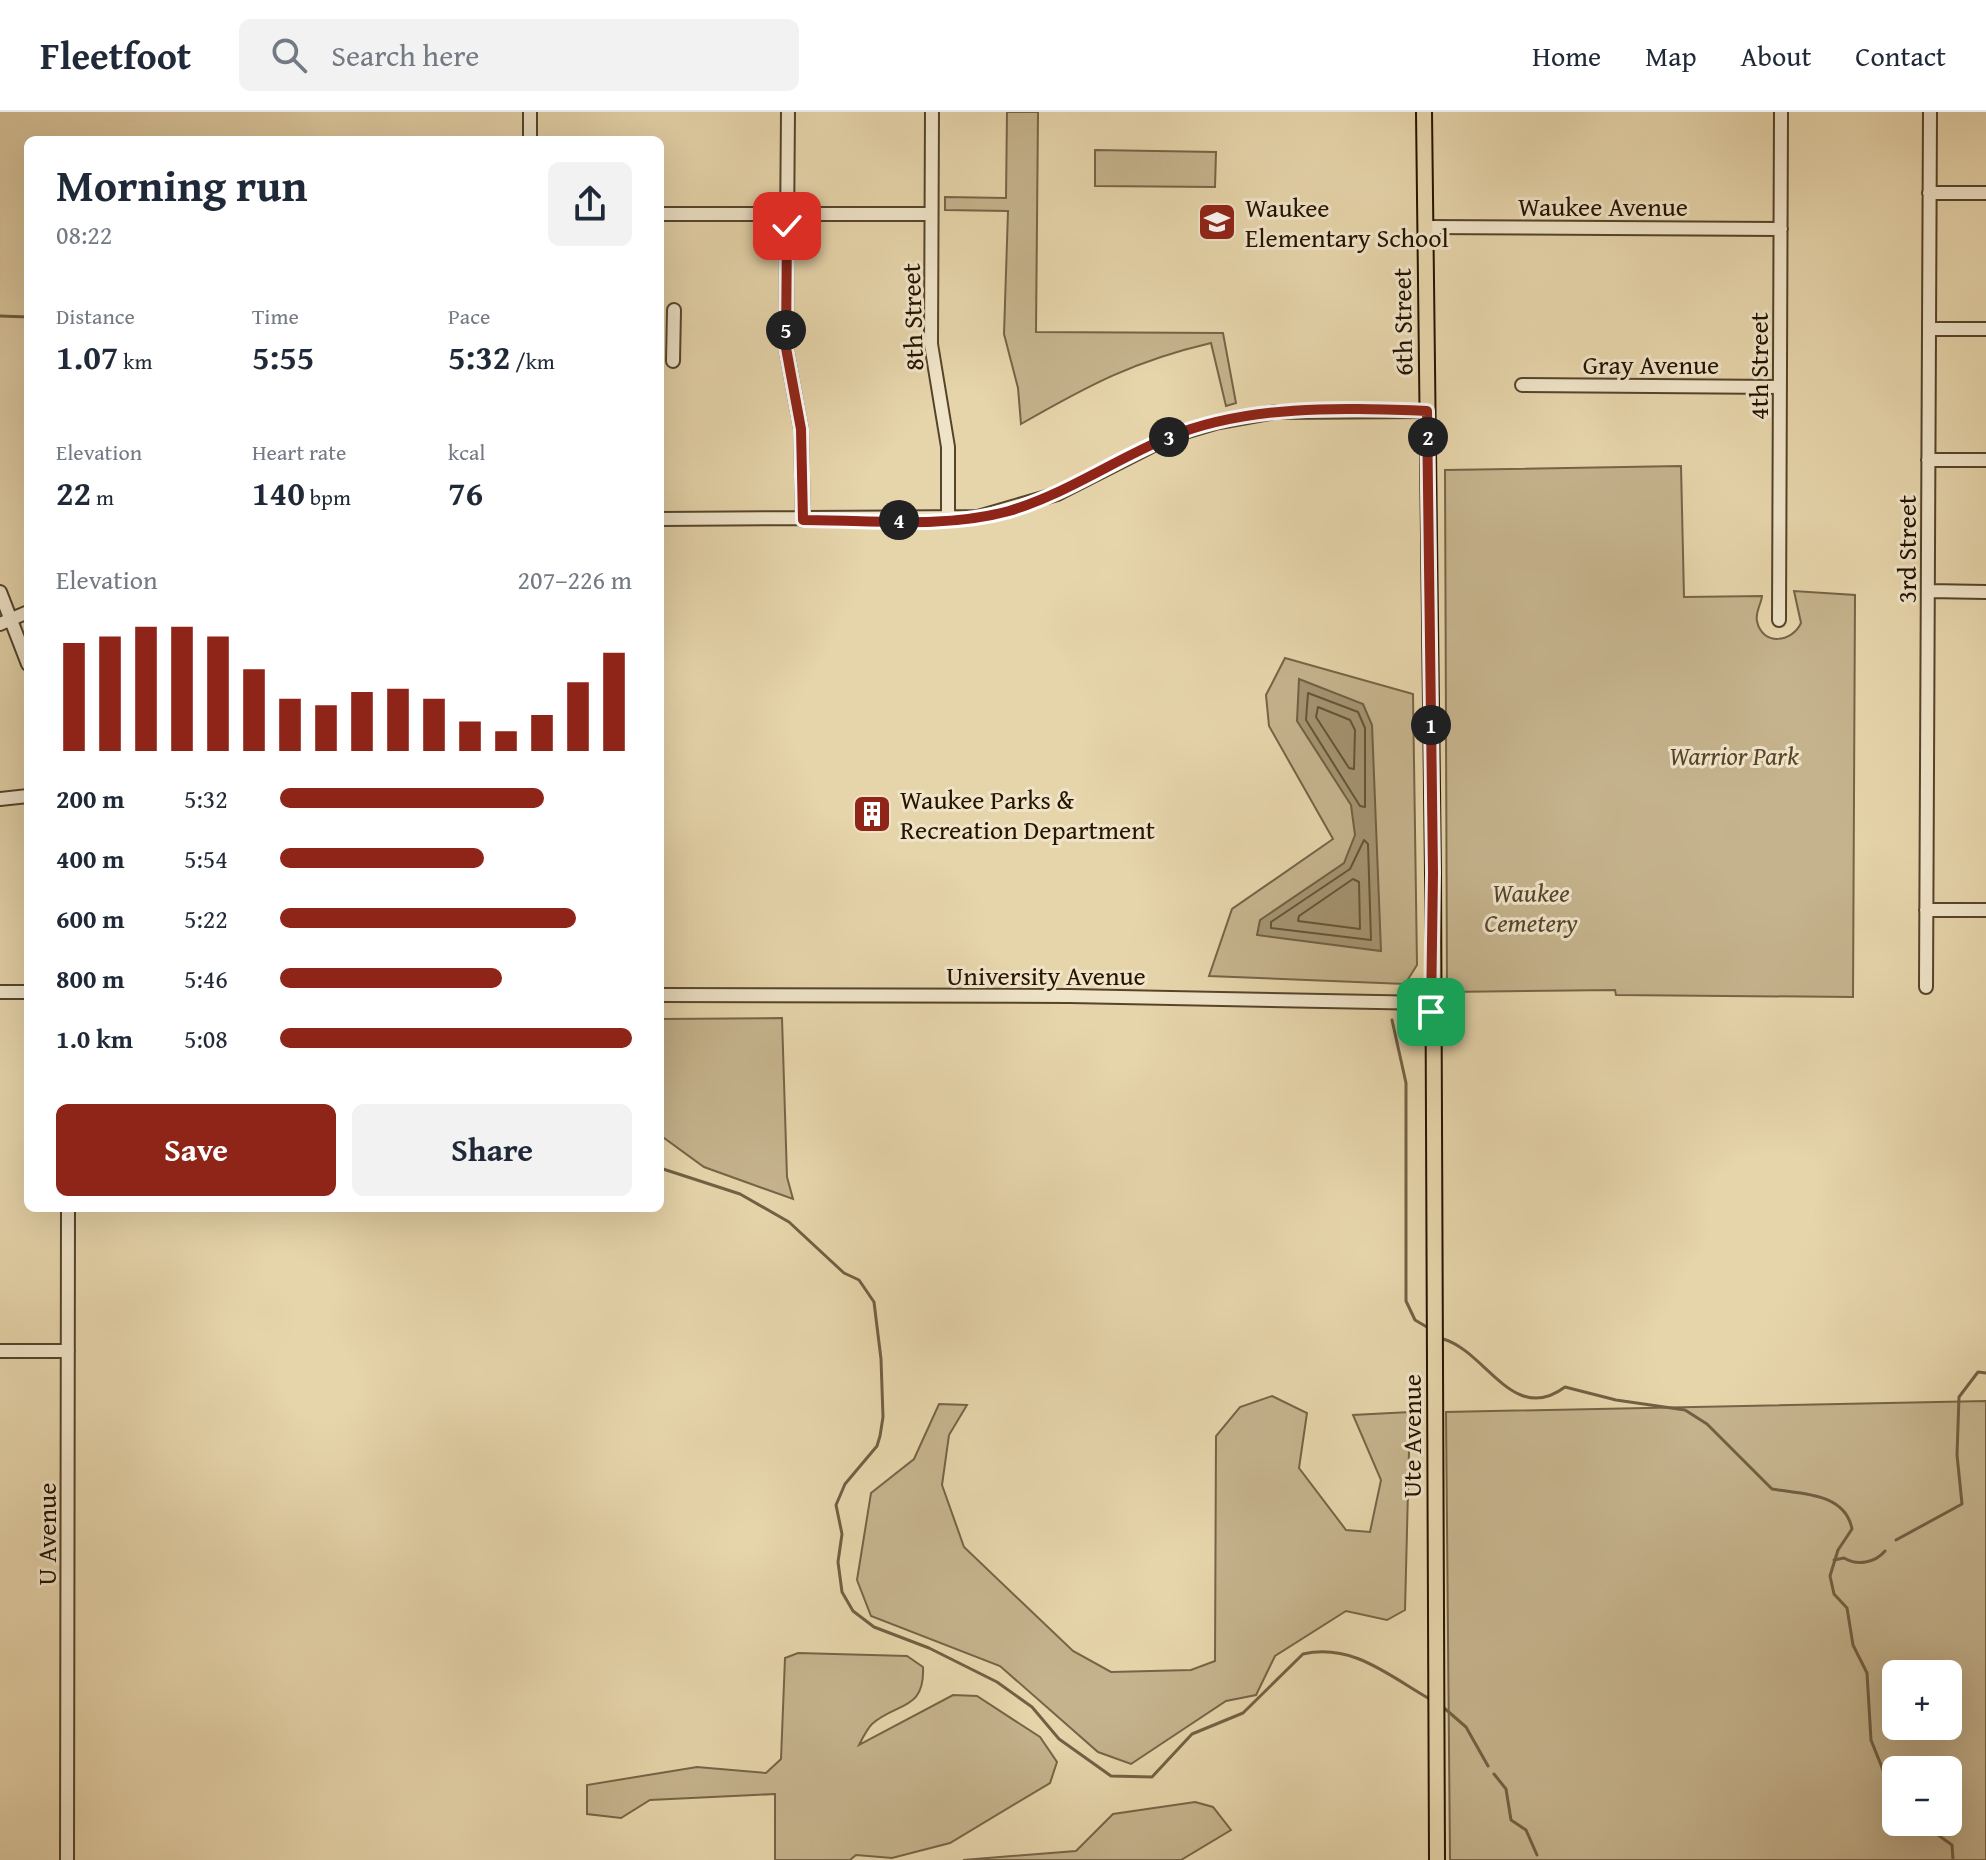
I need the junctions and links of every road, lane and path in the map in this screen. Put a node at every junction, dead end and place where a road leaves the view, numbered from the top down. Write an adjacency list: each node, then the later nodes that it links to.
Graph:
1 (530, 112): 7 (street)
2 (788, 112): 11 (street)
3 (932, 112): 12 (street, 8th Street)
4 (1424, 112): 13 (main road, 6th Street)
5 (1781, 112): 14 (street, 4th Street)
6 (1930, 112): 8 (street, 3rd Street)
7 (530, 136)
8 (1929, 193): 9 (street); 16 (street, 3rd Street)
9 (1986, 193)
10 (664, 214): 11 (street)
11 (787, 214): 12 (street); 26 (street)
12 (931, 214): 27 (street, 8th Street)
13 (1425, 227): 14 (street, Waukee Avenue); 22 (main road, 6th Street)
14 (1781, 229): 21 (street, 4th Street)
15 (674, 310): 18 (street)
16 (1929, 329): 17 (street); 23 (street, 3rd Street)
17 (1986, 329)
18 (666, 336): 19 (street)
19 (673, 361)
20 (1522, 385): 21 (street, Gray Avenue)
21 (1780, 387): 32 (street, 4th Street)
22 (1427, 411): 27 (street); 43 (main road, 6th Street)
23 (1928, 460): 24 (street); 28 (street, 3rd Street)
24 (1986, 460)
25 (664, 519): 26 (street)
26 (803, 520): 27 (street)
27 (948, 520)
28 (1928, 591): 30 (street); 37 (street, 3rd Street)
29 (0, 592): 33 (street)
30 (1986, 592)
31 (24, 614): 33 (street)
32 (1779, 620)
33 (5, 622): 34 (street)
34 (24, 657)
35 (24, 796): 36 (street)
36 (0, 799)
37 (1926, 910): 38 (street); 39 (street, 3rd Street)
38 (1986, 910)
39 (1926, 987)
40 (0, 992): 41 (street)
41 (24, 992)
42 (664, 995): 43 (street, University Avenue)
43 (1431, 1008): 48 (main road, Ute Avenue)
44 (68, 1212): 46 (street, U Avenue)
45 (0, 1351): 46 (street)
46 (68, 1351): 47 (street, U Avenue)
47 (67, 1860)
48 (1437, 1860)

